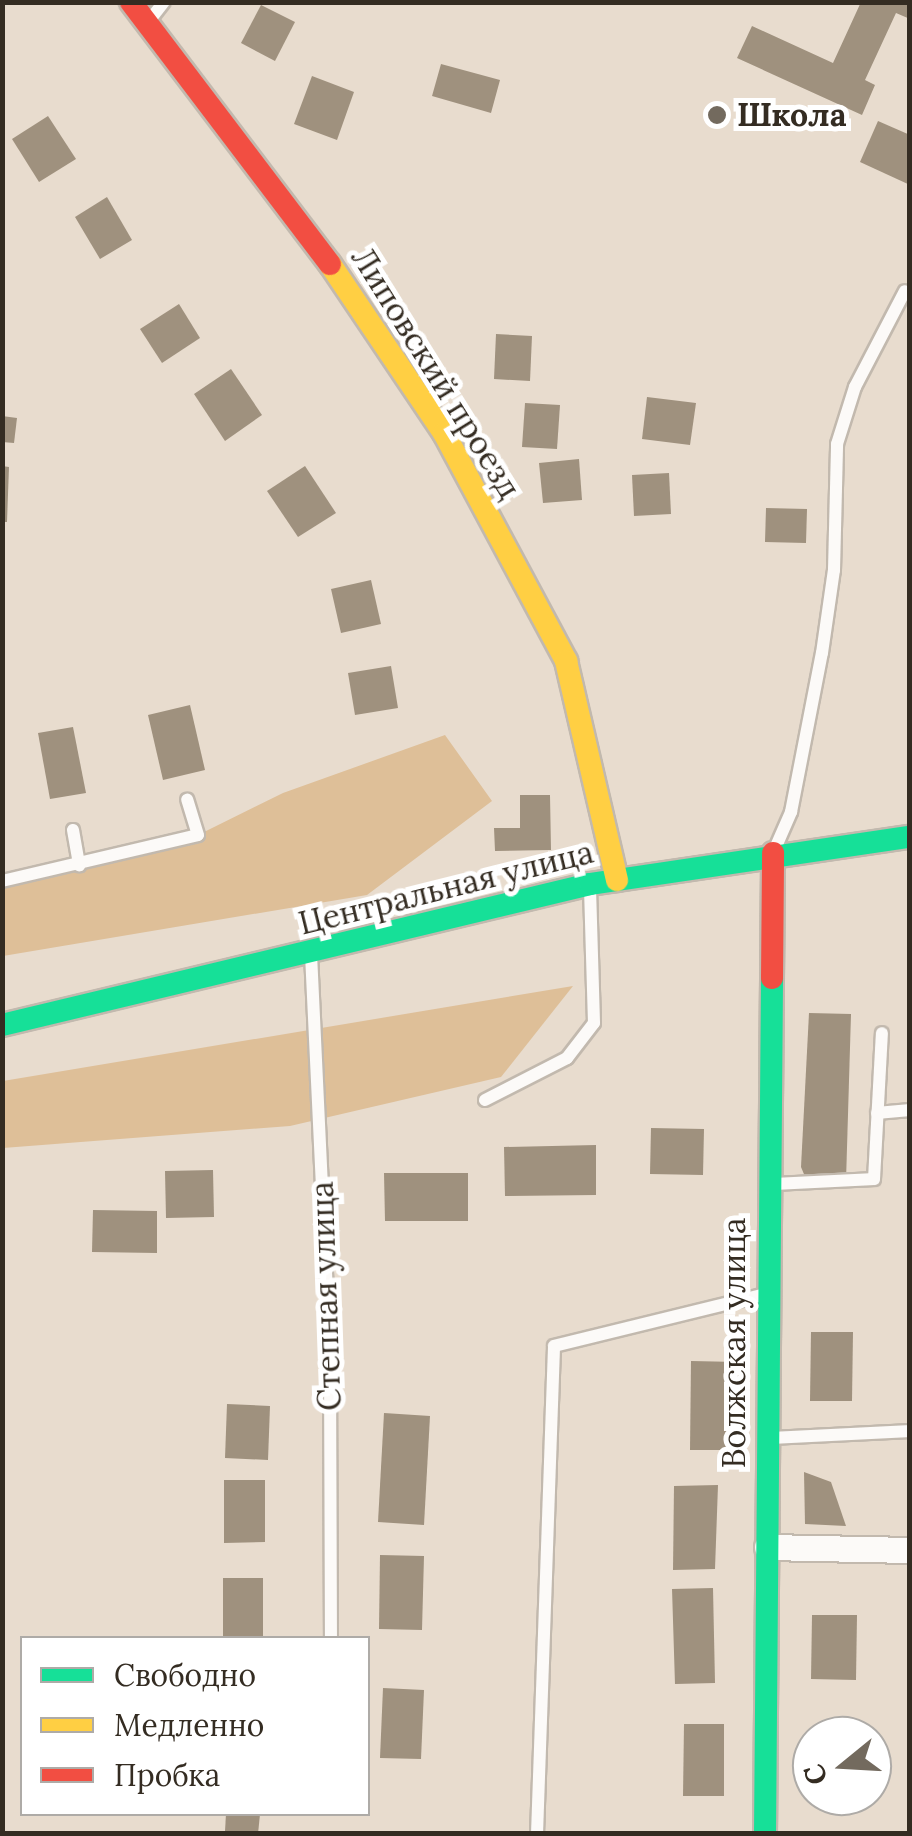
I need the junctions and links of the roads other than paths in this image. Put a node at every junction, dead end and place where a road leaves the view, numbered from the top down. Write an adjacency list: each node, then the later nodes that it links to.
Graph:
1 (130, 2): 3 (street, Липовский проезд)
2 (164, 2): 3 (lane)
3 (147, 23): 10 (street, Липовский проезд)
4 (905, 291): 8 (lane)
5 (187, 800): 9 (lane)
6 (73, 830): 9 (lane)
7 (910, 838): 8 (street, Центральная улица)
8 (773, 853): 10 (street, Центральная улица); 19 (street, Волжская улица)
9 (78, 865): 11 (lane)
10 (617, 880): 12 (street, Центральная улица)
11 (2, 881)
12 (590, 884): 13 (street, Центральная улица); 16 (lane)
13 (311, 954): 14 (street, Центральная улица); 25 (lane, Степная улица)
14 (2, 1025)
15 (882, 1033): 18 (lane)
16 (485, 1100)
17 (910, 1110): 18 (lane)
18 (878, 1113): 19 (lane)
19 (767, 1184): 20 (street, Волжская улица)
20 (764, 1294): 22 (street, Волжская улица); 26 (lane)
21 (910, 1431): 22 (lane)
22 (766, 1438): 23 (street, Волжская улица)
23 (767, 1547): 24 (street); 27 (street, Волжская улица)
24 (910, 1550)
25 (331, 1636)
26 (537, 1834)
27 (765, 1834)

